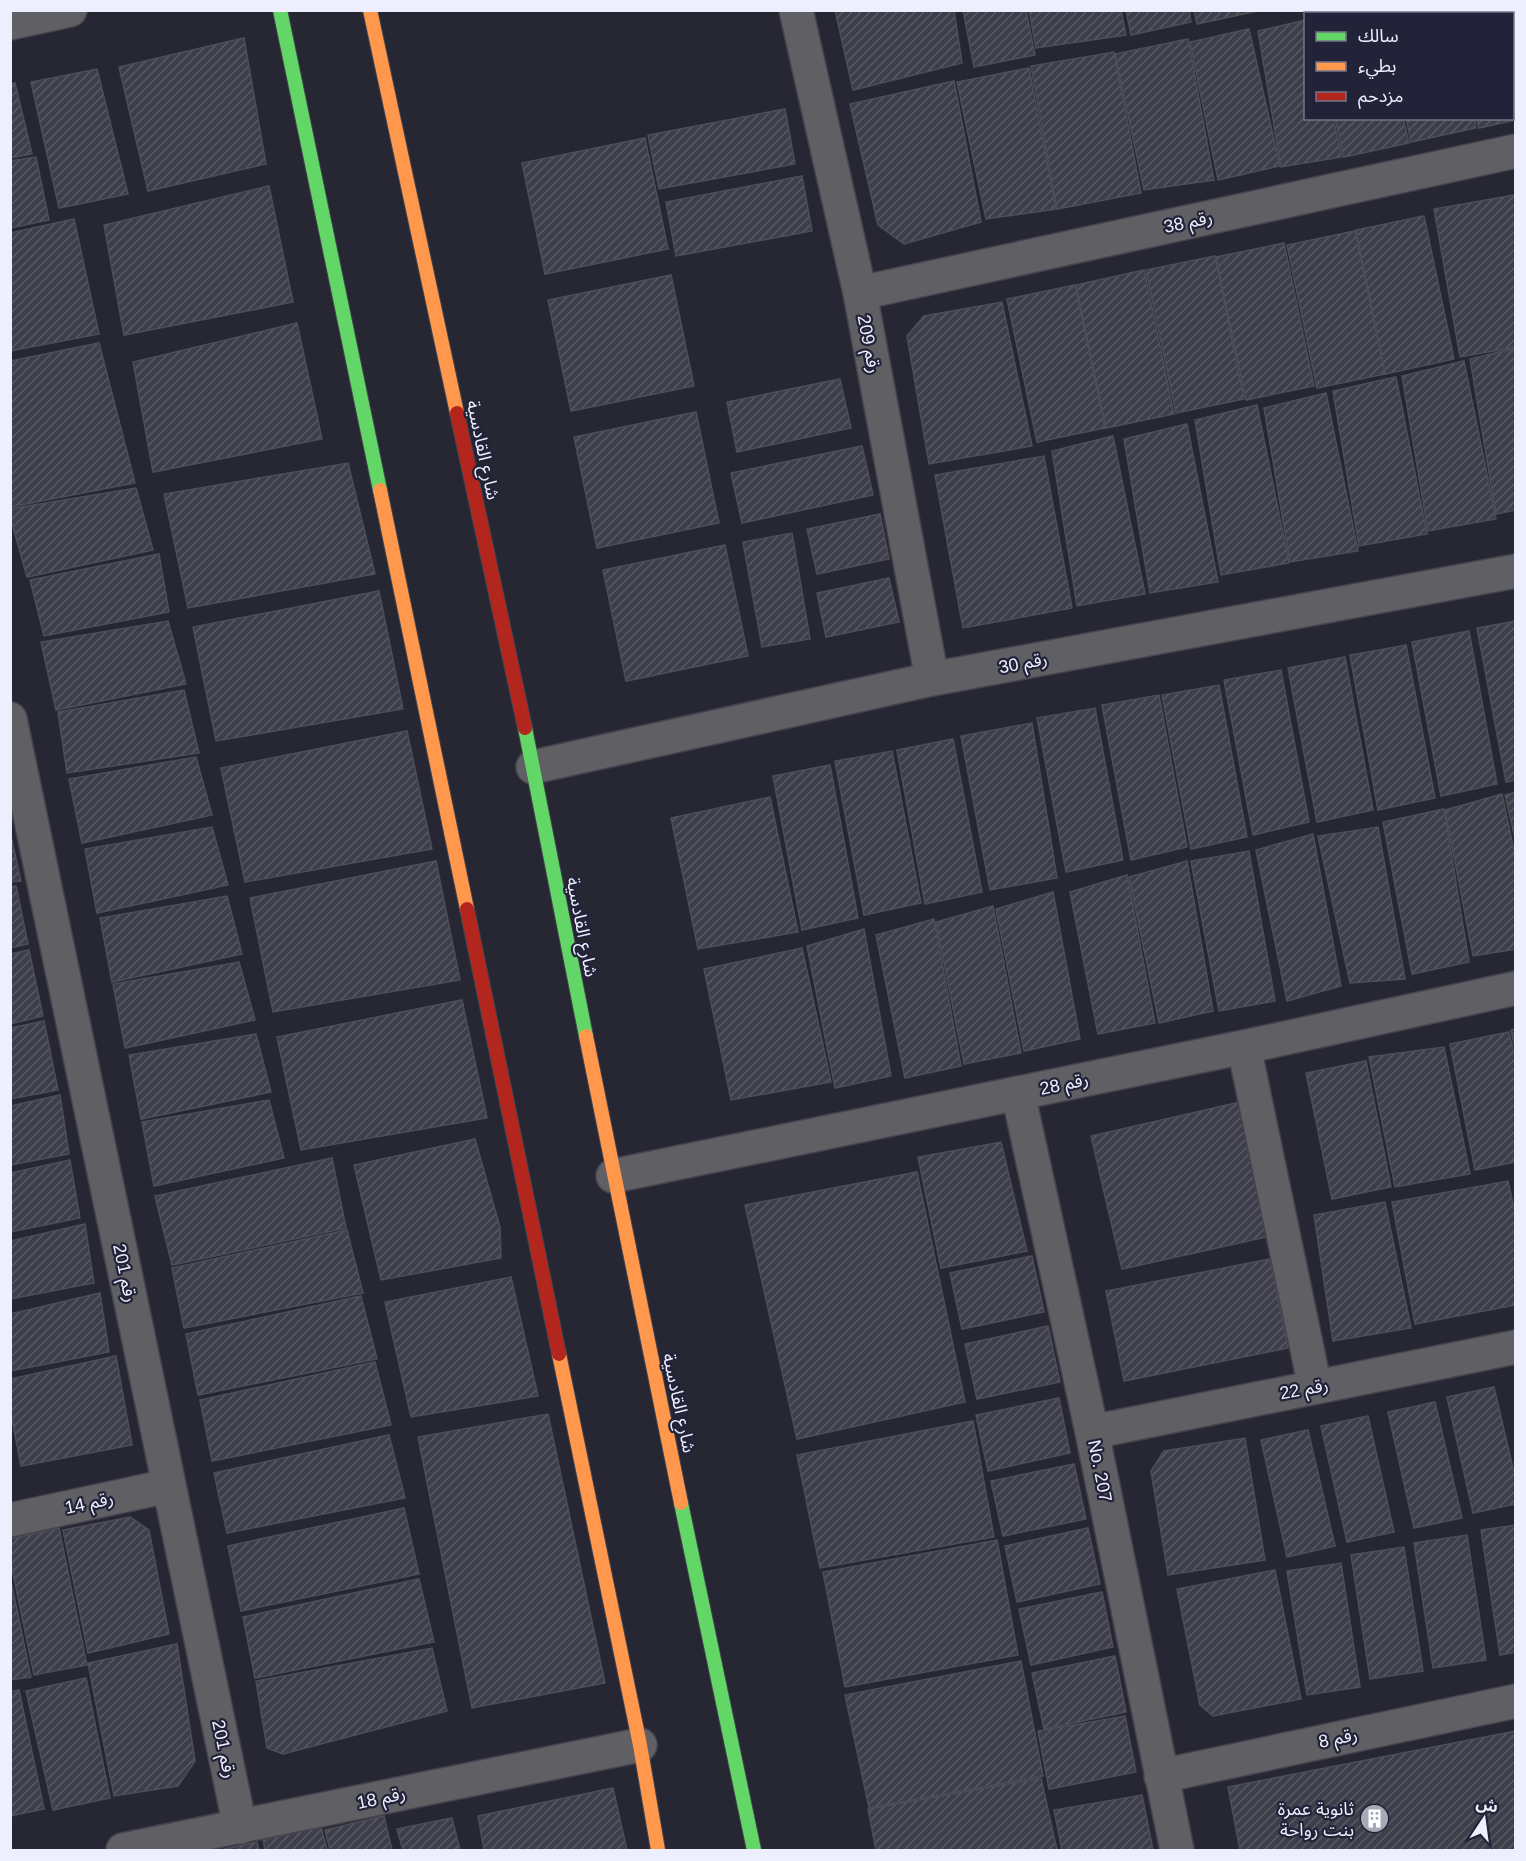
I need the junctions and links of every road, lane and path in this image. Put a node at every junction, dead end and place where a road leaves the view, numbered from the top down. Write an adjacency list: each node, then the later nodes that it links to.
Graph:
1 (70, 10): 5 (street)
2 (280, 10): 22 (street)
3 (370, 10): 11 (street, شارع القادسية)
4 (796, 10): 7 (street, رقم 209)
5 (10, 23)
6 (1515, 152): 7 (street, رقم 38)
7 (860, 293): 9 (street, رقم 209)
8 (1515, 571): 9 (street, رقم 30)
9 (932, 680): 11 (street, رقم 30)
10 (10, 719): 19 (street, رقم 201)
11 (533, 767): 15 (street, شارع القادسية)
12 (1515, 988): 13 (street, رقم 28)
13 (1244, 1047): 14 (street, رقم 28); 17 (street)
14 (1018, 1093): 15 (street, رقم 28); 18 (street, No. 207)
15 (612, 1176): 27 (street, شارع القادسية)
16 (1515, 1347): 17 (street, رقم 22)
17 (1315, 1387): 18 (street, رقم 22)
18 (1092, 1432): 23 (street, No. 207)
19 (168, 1486): 20 (street, رقم 14); 24 (street, رقم 201)
20 (10, 1520)
21 (1515, 1701): 23 (street, رقم 8)
22 (640, 1745): 24 (street, رقم 18); 26 (street)
23 (1161, 1776): 28 (street, No. 207)
24 (240, 1827): 25 (street, رقم 18)
25 (123, 1851)
26 (658, 1851)
27 (754, 1851)
28 (1177, 1851)

